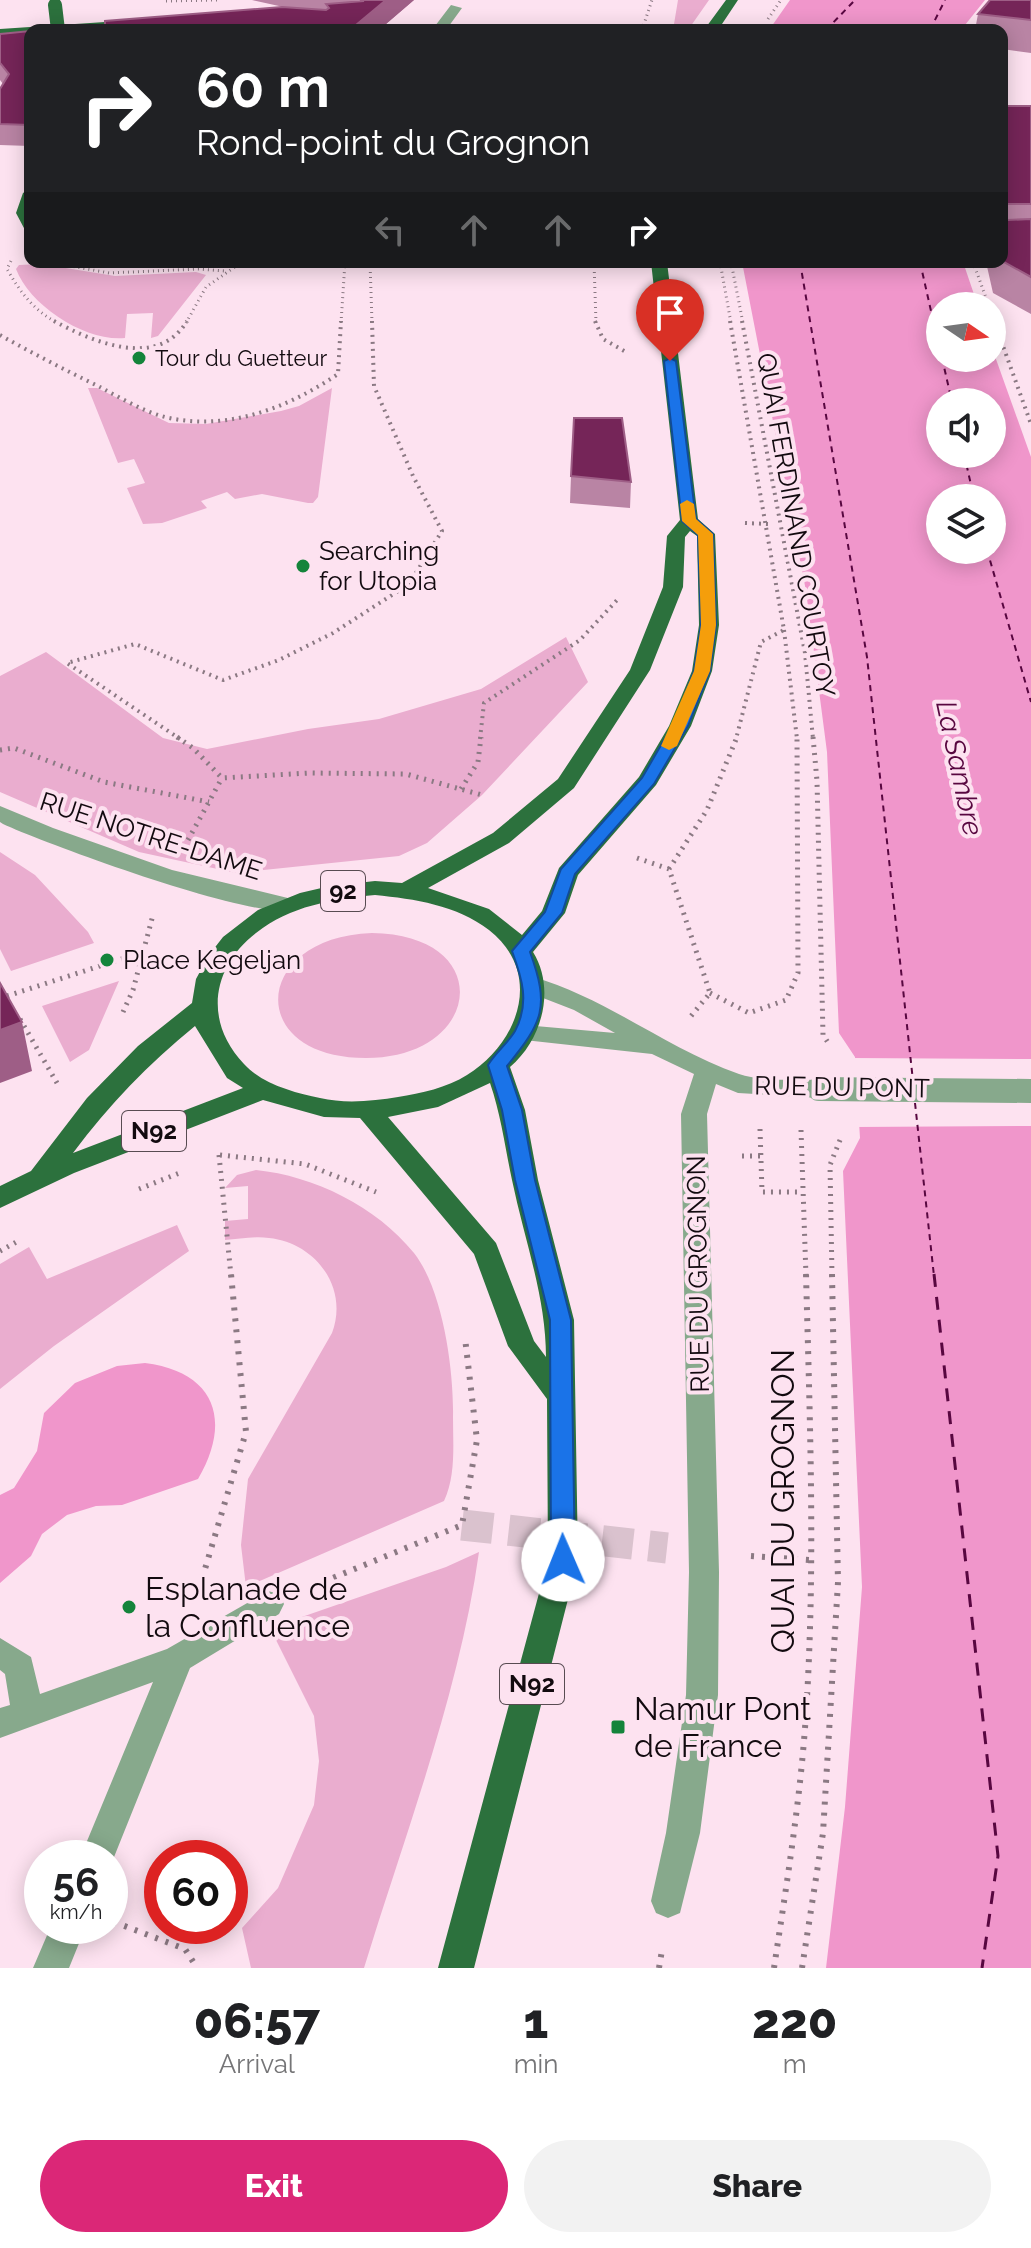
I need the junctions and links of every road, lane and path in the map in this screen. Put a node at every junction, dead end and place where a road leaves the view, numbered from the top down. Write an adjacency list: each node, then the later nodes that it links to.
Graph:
1 (215, 0): 4 (path)
2 (652, 0): 11 (path)
3 (732, 0): 12 (main road)
4 (166, 1)
5 (54, 3): 8 (main road, bridge)
6 (456, 8): 10 (street)
7 (150, 23): 9 (main road)
8 (57, 24)
9 (133, 24)
10 (444, 24)
11 (644, 24)
12 (715, 24)
13 (24, 31): 14 (main road)
14 (0, 33)
15 (24, 226): 24 (path)
16 (81, 268): 24 (path)
17 (232, 268): 24 (path)
18 (345, 268): 26 (path)
19 (370, 268): 33 (path)
20 (594, 268): 28 (path)
21 (660, 268): 28 (main road)
22 (732, 268): 53 (path, QUAI FERDINAND COURTOY)
23 (975, 268): 25 (path)
24 (227, 271)
25 (984, 292)
26 (0, 335)
27 (1006, 355): 29 (path)
28 (670, 361): 30 (main road)
29 (1031, 424)
30 (683, 529): 34 (path); 40 (main road); 43 (main road)
31 (784, 630): 47 (path)
32 (0, 750): 36 (path)
33 (222, 778): 34 (path); 36 (path)
34 (461, 789): 35 (path)
35 (482, 795)
36 (209, 802): 38 (path)
37 (0, 813): 41 (street, RUE NOTRE-DAME)
38 (184, 850)
39 (633, 857): 47 (path)
40 (408, 890): 41 (main road, 92); 43 (main road, 92)
41 (288, 905): 49 (main road, 92)
42 (156, 906): 44 (path)
43 (521, 951): 46 (main road)
44 (143, 952): 48 (path); 50 (path)
45 (0, 983): 48 (path)
46 (533, 985): 52 (main road); 54 (street, RUE DU PONT)
47 (710, 993): 51 (path)
48 (7, 996): 59 (path)
49 (204, 1006): 58 (main road); 66 (main road, N92)
50 (121, 1015)
51 (690, 1017)
52 (524, 1033): 54 (street, RUE DU PONT); 55 (main road)
53 (823, 1035)
54 (662, 1049): 56 (street, RUE DU PONT)
55 (497, 1065): 61 (main road); 75 (main road, N92)
56 (708, 1070): 57 (street, RUE DU PONT); 81 (street, RUE DU GROGNON)
57 (759, 1087): 60 (street, RUE DU PONT, bridge); 65 (path)
58 (264, 1089): 61 (main road); 66 (main road, N92)
59 (61, 1090)
60 (1031, 1091)
61 (368, 1111): 75 (main road)
62 (801, 1129): 68 (path, QUAI DU GROGNON)
63 (843, 1132): 88 (path)
64 (741, 1156): 65 (path)
65 (761, 1156): 68 (path)
66 (43, 1173): 71 (main road, N92)
67 (171, 1177): 69 (path)
68 (802, 1192): 87 (path, QUAI DU GROGNON)
69 (128, 1193)
70 (381, 1194): 78 (path)
71 (0, 1198)
72 (28, 1235): 73 (path)
73 (0, 1251)
74 (463, 1325): 76 (path)
75 (559, 1394): 86 (main road, N92)
76 (268, 1604): 78 (street)
77 (0, 1652): 79 (street)
78 (178, 1659): 79 (street); 80 (street)
79 (14, 1717)
80 (104, 1840)
81 (668, 1901)
82 (128, 1927): 85 (path)
83 (61, 1944): 84 (street)
84 (51, 1968)
85 (197, 1968)
86 (456, 1968)
87 (774, 1968)
88 (802, 1968)

